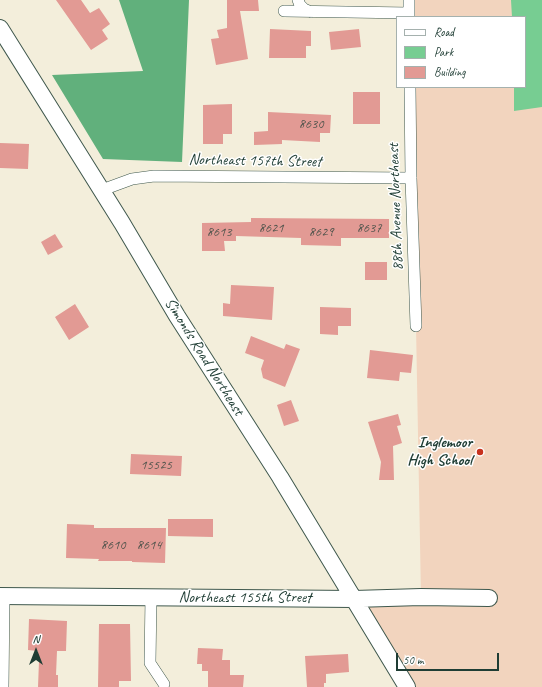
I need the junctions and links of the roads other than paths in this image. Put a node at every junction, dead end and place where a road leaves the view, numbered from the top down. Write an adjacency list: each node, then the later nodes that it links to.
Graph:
1 (298, 0): 4 (street)
2 (409, 0): 5 (street)
3 (284, 11): 4 (street)
4 (312, 12): 5 (street)
5 (409, 15)
6 (0, 28): 9 (main road, Simonds Road Northeast)
7 (410, 88): 8 (street, 88th Avenue Northeast)
8 (411, 178): 9 (street, Northeast 157th Street); 10 (street, 88th Avenue Northeast)
9 (102, 190): 14 (main road, Simonds Road Northeast)
10 (416, 326)
11 (2, 596): 12 (main road, Northeast 155th Street); 16 (street)
12 (151, 597): 14 (main road, Northeast 155th Street); 15 (street)
13 (489, 598): 14 (main road, Northeast 155th Street)
14 (354, 599): 17 (main road, Simonds Road Northeast)
15 (164, 684)
16 (3, 687)
17 (407, 687)

